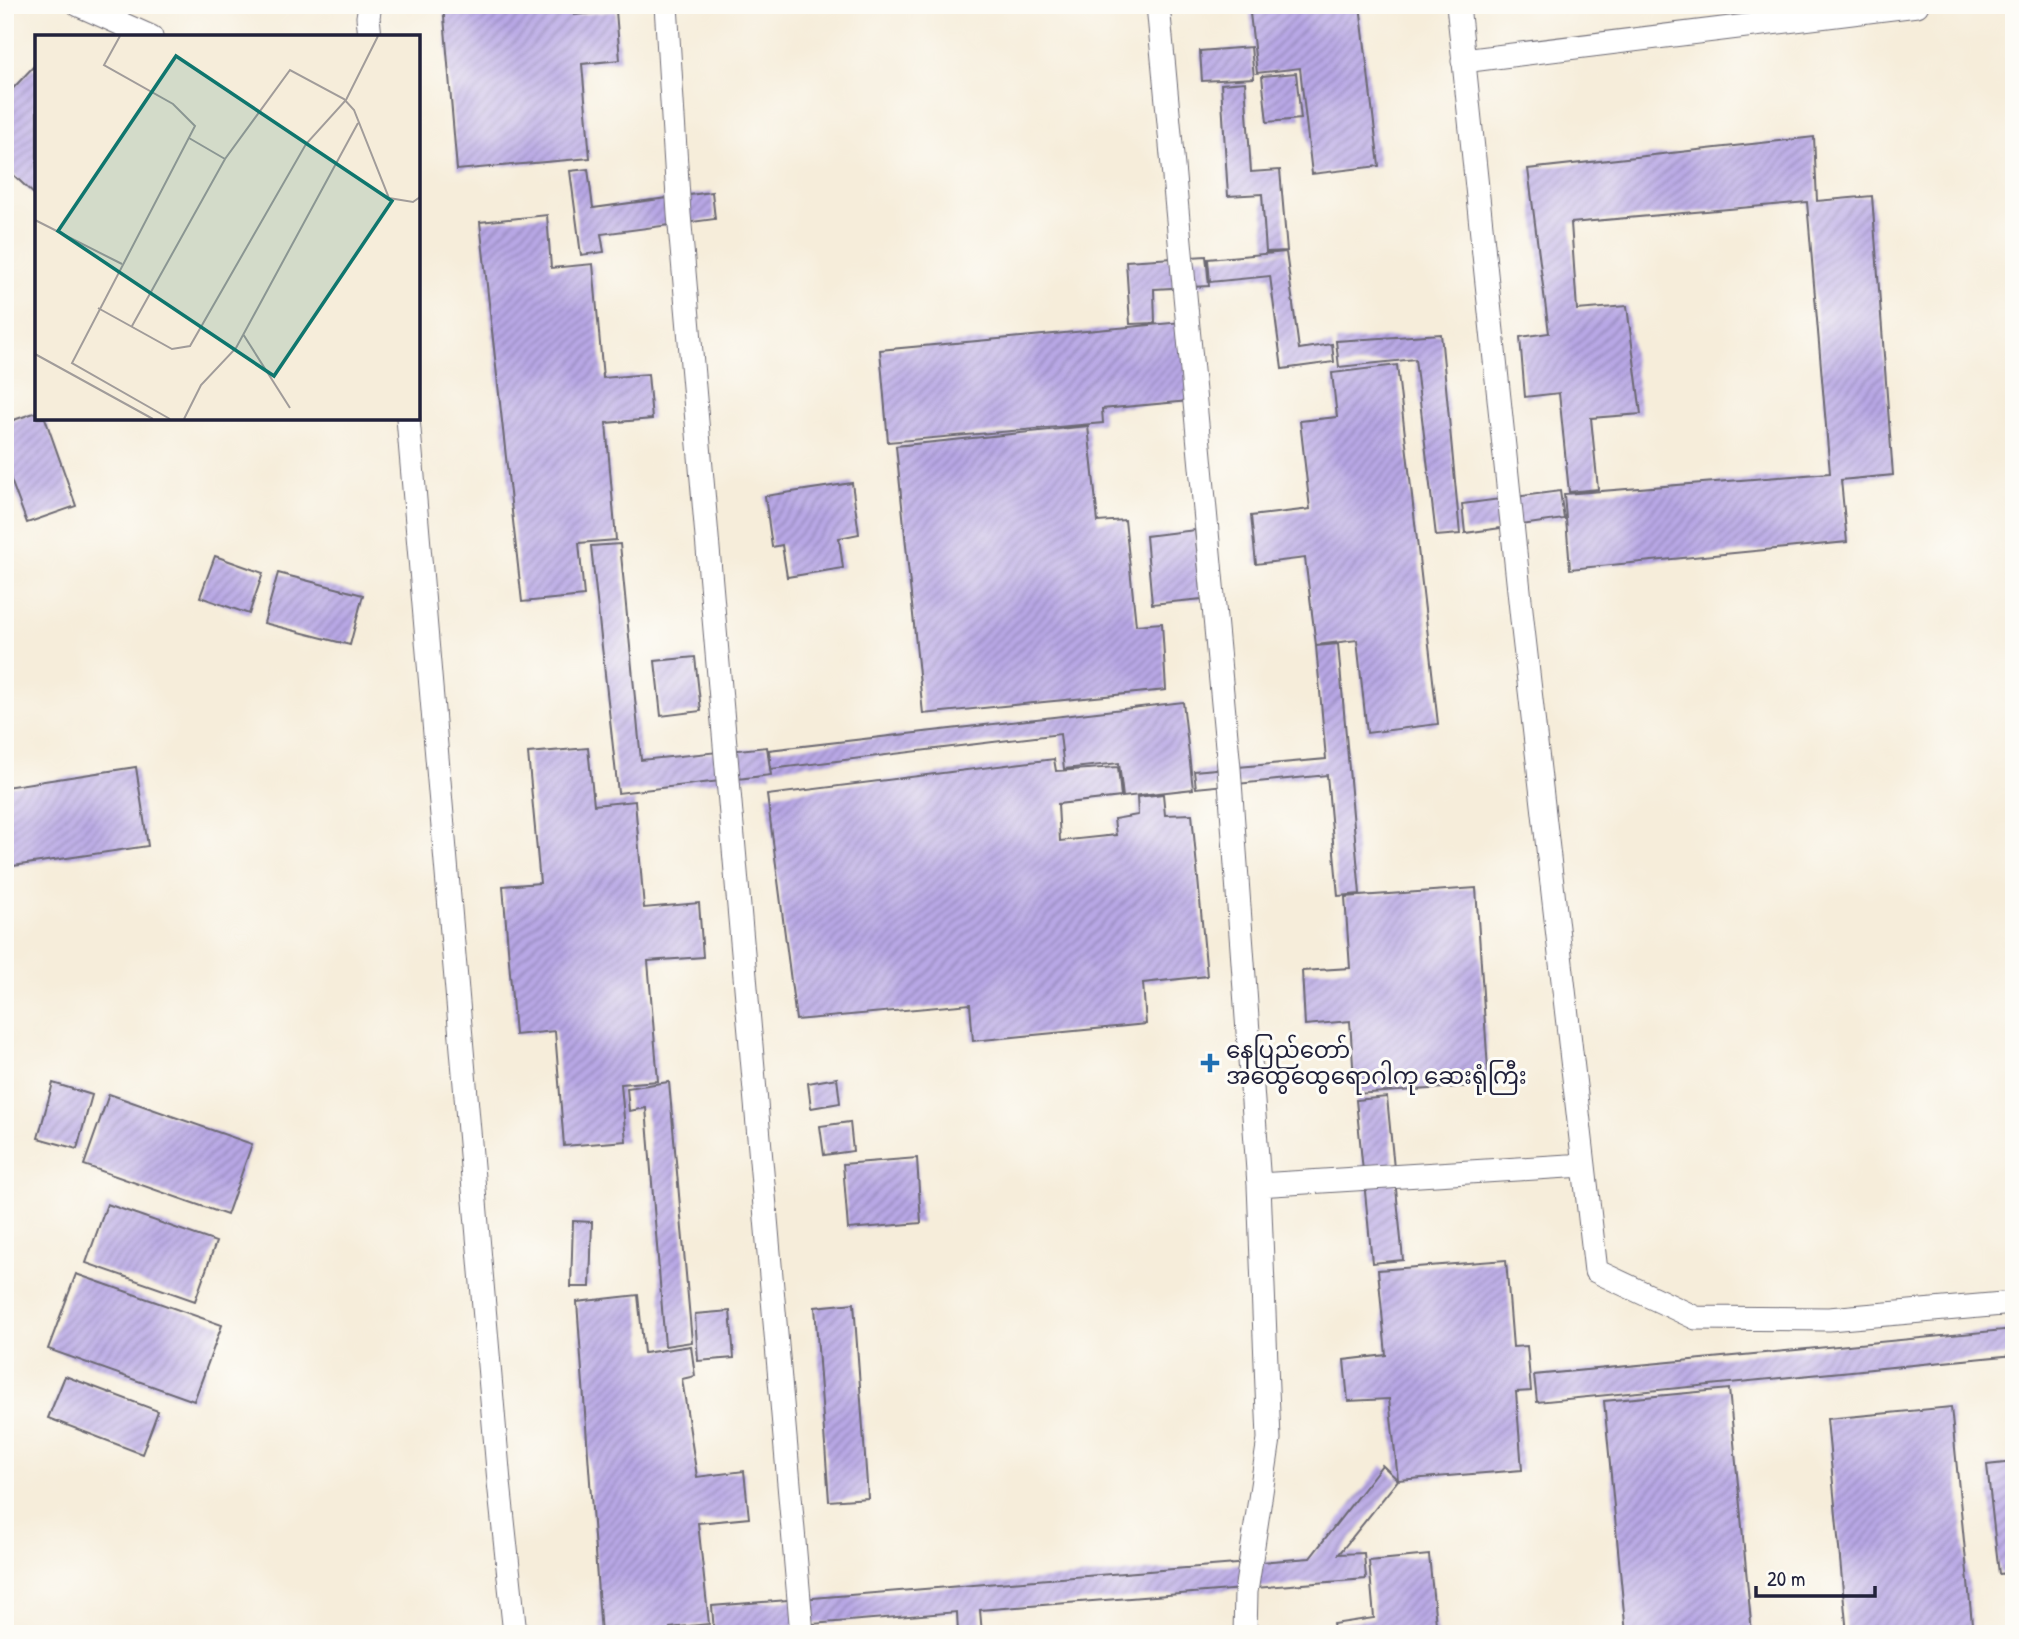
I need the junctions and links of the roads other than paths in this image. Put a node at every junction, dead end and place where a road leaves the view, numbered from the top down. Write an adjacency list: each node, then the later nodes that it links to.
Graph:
1 (79, 5): 7 (lane)
2 (370, 5): 8 (lane)
3 (666, 5): 15 (lane)
4 (1158, 5): 12 (lane)
5 (1458, 5): 9 (lane)
6 (1917, 5): 9 (lane)
7 (146, 35)
8 (370, 35)
9 (1463, 61): 11 (lane)
10 (408, 420): 14 (lane)
11 (1584, 1164): 12 (lane); 13 (lane)
12 (1259, 1185): 16 (lane)
13 (2014, 1303)
14 (515, 1634)
15 (802, 1634)
16 (1245, 1634)

